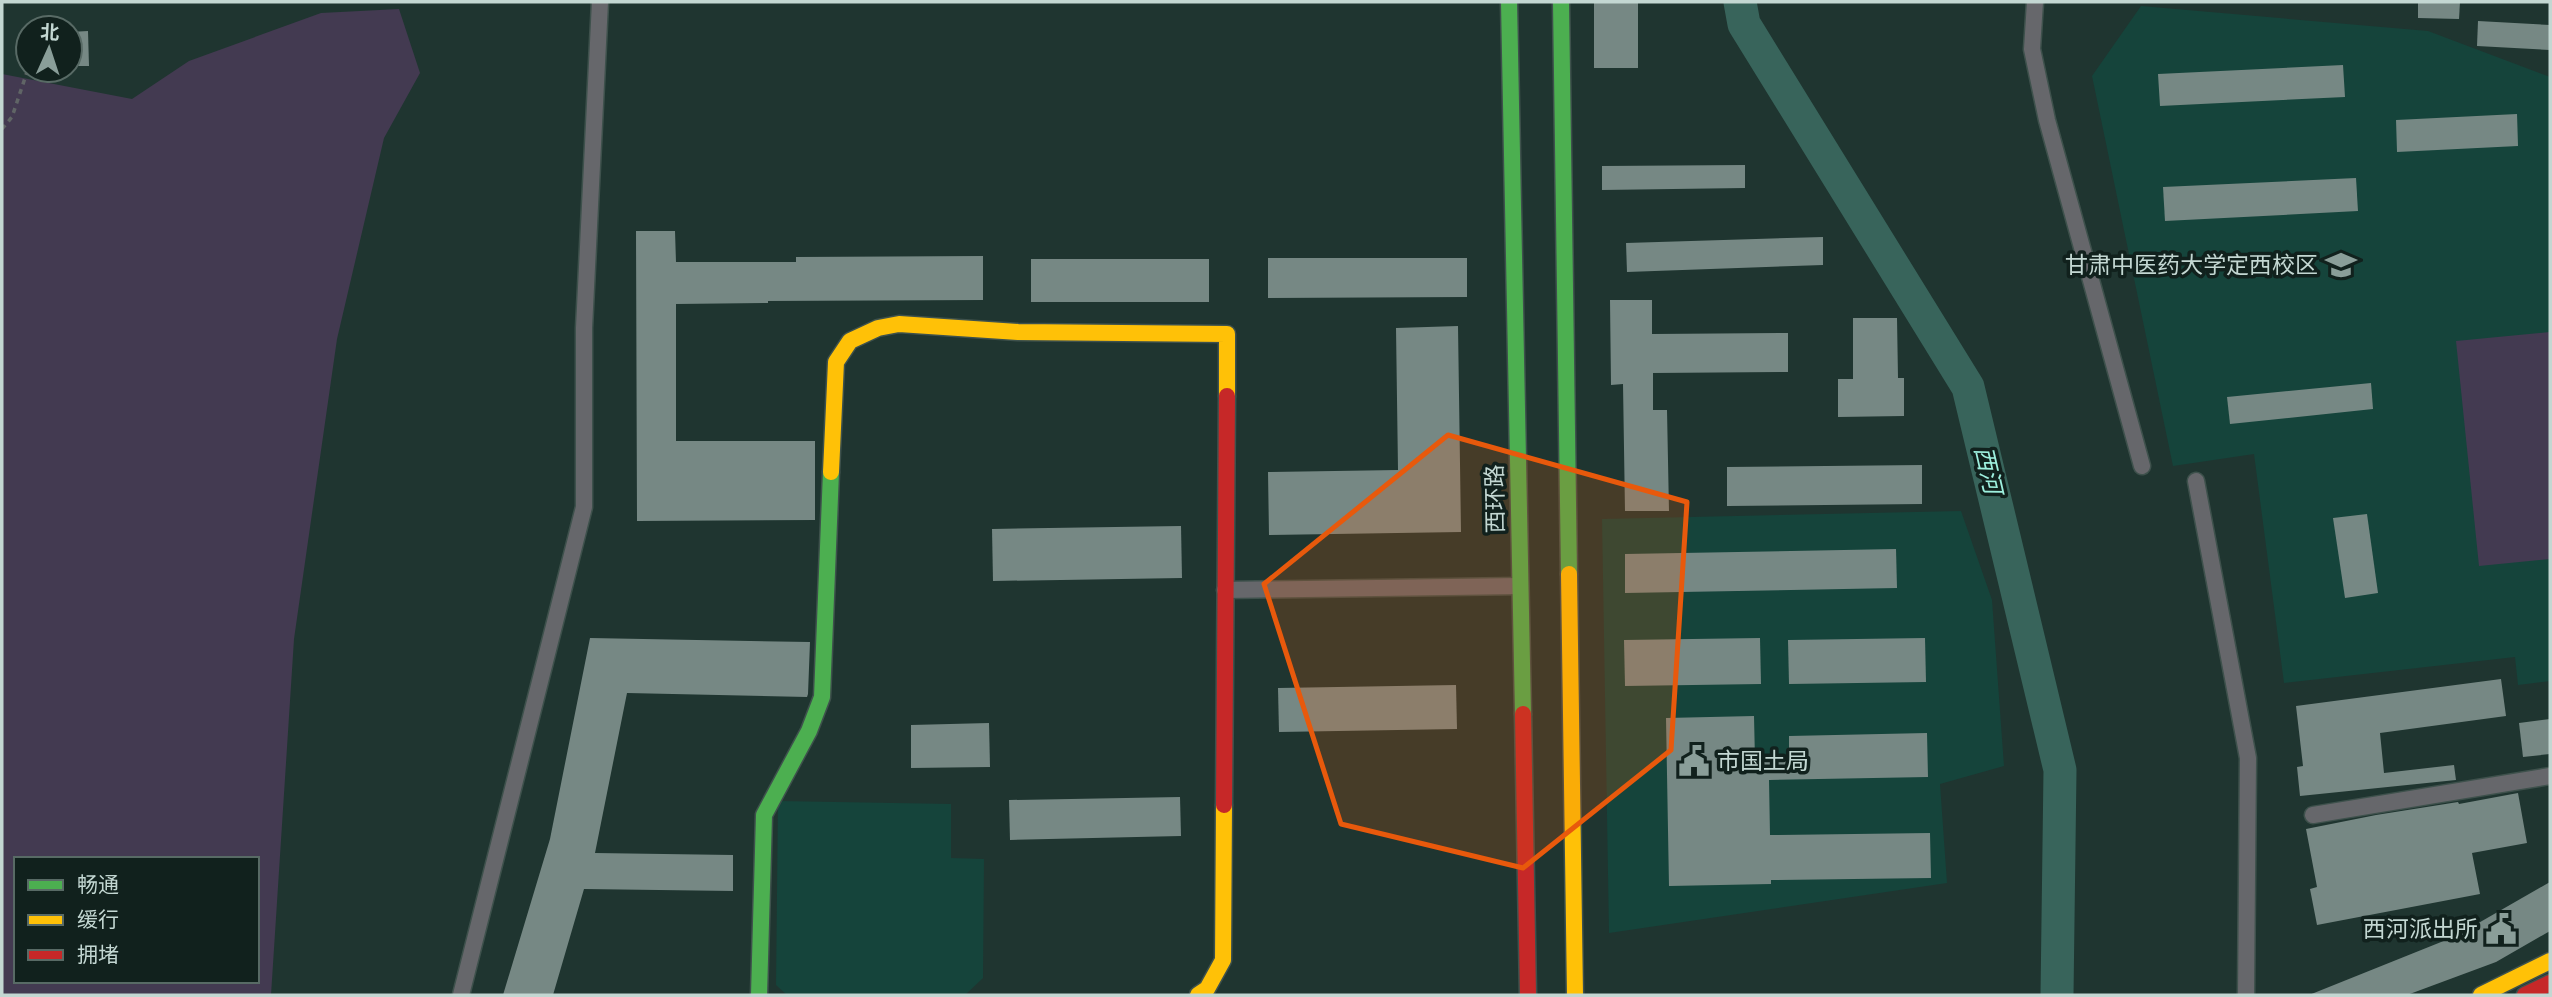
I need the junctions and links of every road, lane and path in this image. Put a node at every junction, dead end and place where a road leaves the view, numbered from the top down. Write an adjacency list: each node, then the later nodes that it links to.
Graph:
1 (600, 2): 15 (street)
2 (1509, 2): 9 (main road, 西环路)
3 (1561, 2): 19 (main road)
4 (2035, 2): 7 (street)
5 (23, 84): 6 (path)
6 (2, 129)
7 (2142, 466)
8 (2196, 481): 20 (street)
9 (1520, 586): 10 (street); 18 (main road, 西环路)
10 (1225, 590): 16 (main road); 17 (main road)
11 (2550, 776): 12 (street)
12 (2313, 815)
13 (2550, 961): 21 (main road)
14 (2550, 983): 22 (main road)
15 (461, 995)
16 (759, 995)
17 (1198, 995)
18 (1528, 995)
19 (1575, 995)
20 (2246, 995)
21 (2482, 995)
22 (2525, 995)

